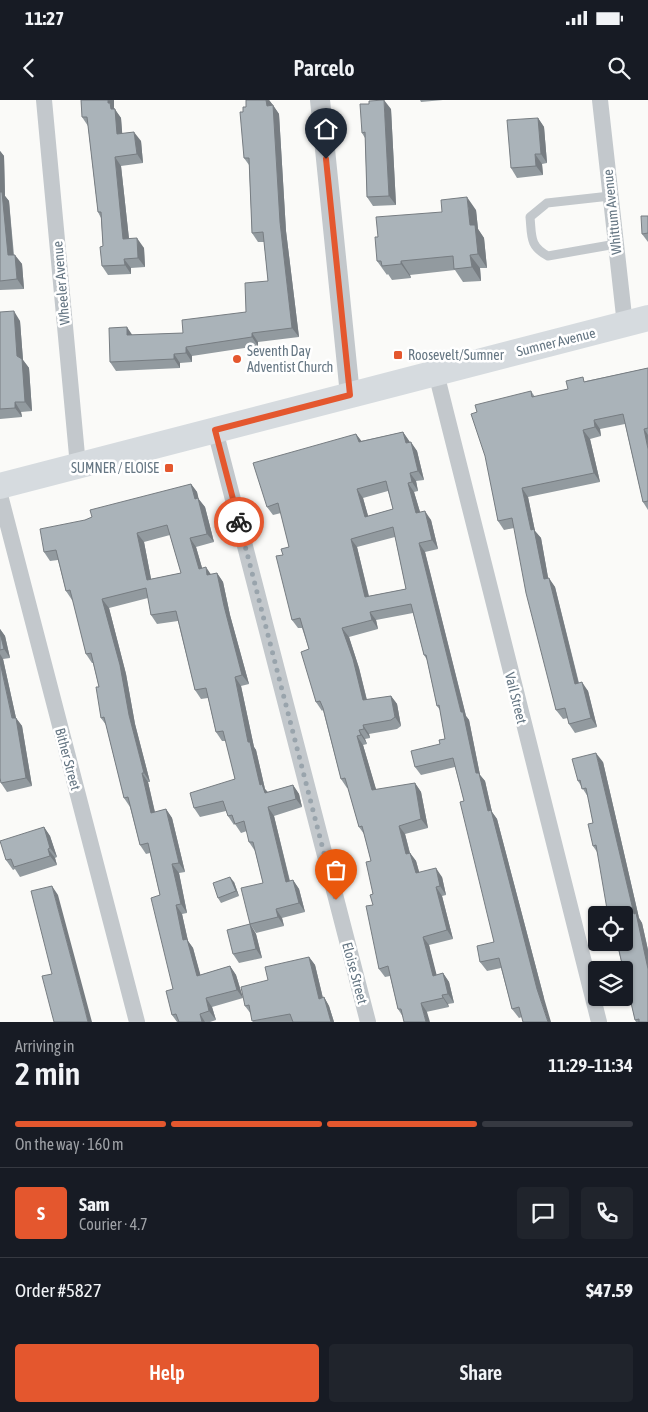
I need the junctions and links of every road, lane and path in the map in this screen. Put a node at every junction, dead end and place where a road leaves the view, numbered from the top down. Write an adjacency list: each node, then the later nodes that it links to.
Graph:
1 (44, 100): 10 (street, Wheeler Avenue)
2 (320, 100): 8 (street)
3 (600, 100): 4 (street, Whittum Avenue)
4 (610, 196): 5 (street, Whittum Avenue); 5 (lane)
5 (616, 244): 6 (street, Whittum Avenue)
6 (636, 321): 7 (main road, Sumner Avenue)
7 (436, 373): 8 (main road, Sumner Avenue); 15 (street, Vail Street)
8 (350, 395): 9 (main road, Sumner Avenue)
9 (215, 430): 10 (main road, Sumner Avenue); 14 (street, Eloise Street)
10 (78, 466): 11 (main road, Sumner Avenue)
11 (0, 486)
12 (0, 495): 13 (street, Bither Street)
13 (137, 1022)
14 (368, 1022)
15 (599, 1022)

